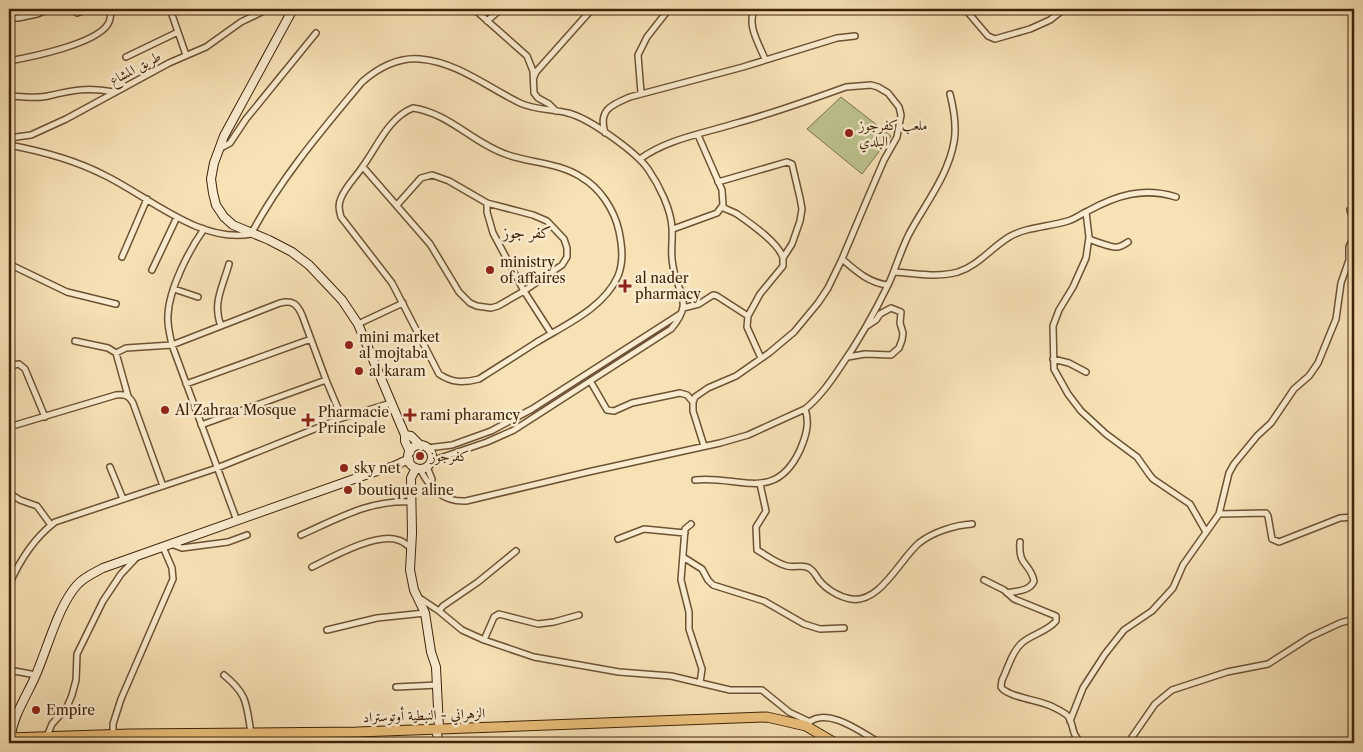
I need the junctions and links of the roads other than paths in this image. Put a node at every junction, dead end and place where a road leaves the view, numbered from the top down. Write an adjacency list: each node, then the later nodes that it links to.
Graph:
1 (29, 9): 19 (street)
2 (50, 9): 19 (street)
3 (72, 9): 4 (street)
4 (89, 9)
5 (111, 9): 27 (street)
6 (170, 9): 21 (street)
7 (268, 9): 24 (street, طريق المشاع)
8 (293, 9): 38 (street)
9 (474, 9): 20 (street)
10 (501, 9): 20 (street)
11 (592, 9): 28 (street)
12 (669, 9): 30 (street)
13 (748, 9): 17 (street)
14 (755, 9): 17 (street)
15 (965, 9): 16 (street)
16 (1064, 9)
17 (751, 15): 26 (street)
18 (9, 18): 19 (street)
19 (18, 18)
20 (487, 21): 28 (street)
21 (178, 32): 24 (street); 25 (street)
22 (316, 33): 38 (street)
23 (855, 36): 26 (street)
24 (186, 55): 29 (street, طريق المشاع)
25 (126, 57)
26 (765, 59): 30 (street)
27 (9, 61)
28 (534, 77): 33 (street)
29 (114, 93): 32 (street); 36 (street, طريق المشاع)
30 (641, 93): 34 (street)
31 (950, 94): 63 (street)
32 (9, 96)
33 (556, 111): 34 (street); 53 (street)
34 (605, 133): 39 (street)
35 (698, 135): 39 (street); 41 (street); 59 (street)
36 (9, 138)
37 (9, 145): 43 (street)
38 (218, 149): 53 (street)
39 (640, 159): 51 (street)
40 (363, 167): 45 (street); 68 (street); 75 (street)
41 (718, 182): 46 (street); 58 (street)
42 (1176, 197): 48 (street)
43 (147, 199): 49 (street); 57 (street)
44 (487, 203): 45 (street); 66 (street); 66 (street)
45 (397, 205): 66 (street)
46 (722, 207): 51 (street); 58 (street)
47 (1350, 210): 50 (street)
48 (1086, 212): 55 (street); 63 (street)
49 (178, 217): 52 (street); 62 (street)
50 (1354, 222)
51 (672, 229): 70 (street)
52 (204, 230): 53 (street); 65 (street)
53 (251, 234): 72 (street)
54 (1354, 236): 112 (street)
55 (1089, 240): 56 (street); 82 (street)
56 (1128, 242)
57 (122, 257)
58 (783, 258): 71 (street)
59 (842, 259): 64 (street); 81 (street)
60 (9, 264): 69 (street)
61 (229, 264): 73 (street)
62 (152, 270)
63 (894, 272): 64 (street)
64 (888, 285): 74 (street)
65 (174, 289): 67 (street); 78 (street)
66 (524, 291): 75 (street)
67 (198, 297)
68 (403, 303): 72 (street); 75 (street)
69 (116, 304)
70 (681, 311): 71 (street); 91 (street); 93 (street)
71 (748, 316): 81 (street)
72 (358, 324): 90 (street)
73 (221, 326): 76 (street); 78 (street)
74 (867, 327): 80 (street); 80 (street)
75 (551, 333)
76 (310, 339): 85 (street); 86 (street)
77 (75, 341): 79 (street)
78 (172, 345): 79 (street); 86 (street)
79 (116, 353): 88 (street)
80 (848, 357): 92 (street)
81 (761, 358): 89 (street)
82 (1053, 359): 84 (street); 118 (street)
83 (9, 366): 94 (street)
84 (1086, 372)
85 (326, 380): 95 (street); 96 (street)
86 (186, 384): 96 (street)
87 (592, 384): 89 (street)
88 (128, 396): 94 (street); 108 (street)
89 (692, 402): 99 (street)
90 (391, 403): 95 (street); 98 (street)
91 (532, 408): 93 (street); 100 (street)
92 (805, 409): 99 (street); 107 (street)
93 (537, 416): 103 (street)
94 (45, 417): 97 (street)
95 (342, 418): 105 (street)
96 (201, 425): 105 (street)
97 (9, 427)
98 (405, 435): 100 (street); 101 (street)
99 (704, 446): 103 (street)
100 (424, 447): 101 (street); 103 (street)
101 (409, 455): 102 (street); 103 (street)
102 (394, 466): 103 (street); 114 (street)
103 (422, 466): 111 (street)
104 (110, 467): 110 (street)
105 (217, 468): 108 (street); 114 (street)
106 (695, 480): 107 (street)
107 (760, 484): 116 (street)
108 (163, 486): 110 (street)
109 (9, 493): 117 (street)
110 (123, 499): 117 (street)
111 (412, 502): 121 (street); 125 (street)
112 (1219, 514): 113 (street); 118 (street)
113 (1354, 517)
114 (237, 521): 124 (street)
115 (691, 524): 119 (street)
116 (972, 524)
117 (51, 525): 131 (street)
118 (1206, 532): 147 (street)
119 (685, 533): 122 (street); 128 (street)
120 (247, 535): 124 (street)
121 (301, 535)
122 (618, 539)
123 (1020, 542): 132 (street)
124 (167, 545): 127 (street); 149 (street)
125 (411, 548): 129 (street); 133 (street)
126 (516, 552): 134 (street)
127 (138, 556): 142 (street); 153 (street)
128 (682, 557): 138 (street); 144 (street)
129 (312, 566)
130 (984, 580): 132 (street)
131 (9, 585)
132 (1007, 593): 147 (street)
133 (418, 597): 134 (street); 135 (street)
134 (439, 611): 140 (street)
135 (425, 613): 139 (street); 145 (street)
136 (579, 615): 140 (street)
137 (1354, 618): 162 (street)
138 (844, 628)
139 (327, 630)
140 (484, 640): 144 (street)
141 (9, 670): 142 (street)
142 (36, 675): 154 (street)
143 (224, 675): 150 (street)
144 (700, 683): 148 (street)
145 (438, 685): 146 (street); 152 (street)
146 (396, 687)
147 (1070, 721): 161 (street)
148 (808, 724): 152 (highway, الزهراني - النبطية أوتوستراد); 159 (highway, الزهراني - النبطية أوتوستراد); 160 (street)
149 (113, 734): 150 (highway, الزهراني - النبطية أوتوستراد); 153 (highway, الزهراني - النبطية أوتوستراد)
150 (251, 734): 151 (highway, الزهراني - النبطية أوتوستراد)
151 (344, 734): 152 (highway, الزهراني - النبطية أوتوستراد); 155 (highway, الزهراني - النبطية أوتوستراد)
152 (438, 735): 158 (highway, الزهراني - النبطية أوتوستراد)
153 (47, 736): 154 (highway, الزهراني - النبطية أوتوستراد)
154 (12, 738): 156 (highway, الزهراني - النبطية أوتوستراد)
155 (287, 740): 157 (highway, الزهراني - النبطية أوتوستراد)
156 (220, 741): 157 (highway, الزهراني - النبطية أوتوستراد)
157 (271, 741)
158 (828, 743)
159 (835, 743)
160 (880, 743)
161 (1082, 743)
162 (1128, 743)

